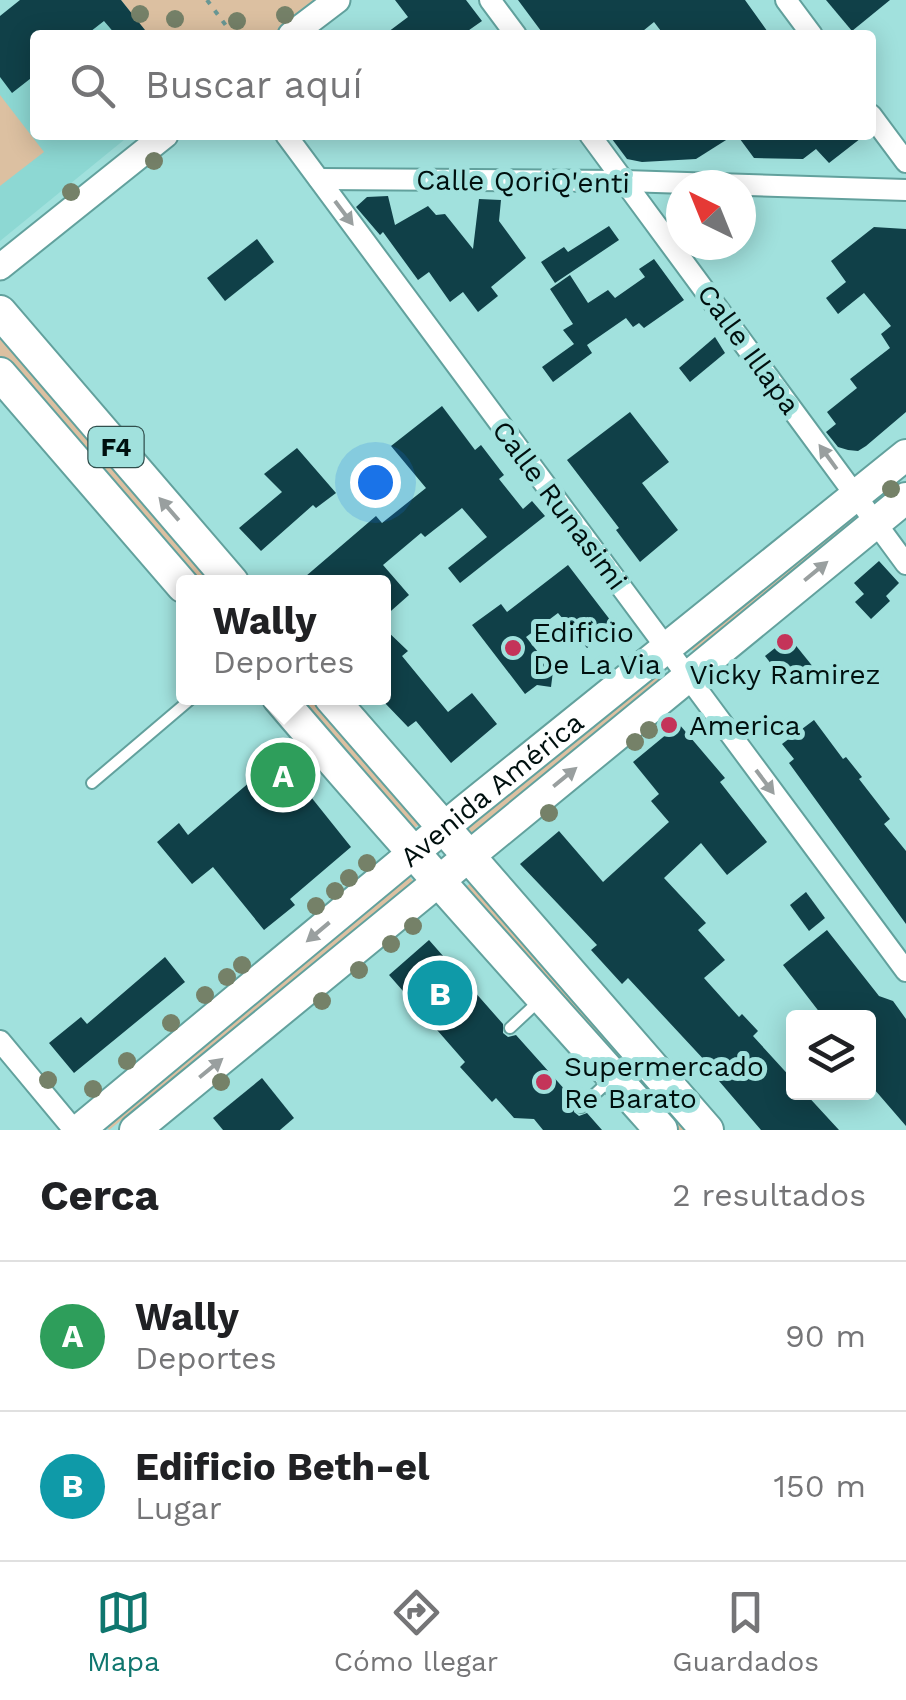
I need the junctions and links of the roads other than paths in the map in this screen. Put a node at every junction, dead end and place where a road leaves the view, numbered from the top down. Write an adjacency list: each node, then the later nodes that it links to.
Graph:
1 (337, 0): 4 (street)
2 (490, 0): 5 (street)
3 (786, 0): 6 (street)
4 (298, 30)
5 (512, 30)
6 (808, 30)
7 (876, 121): 11 (street)
8 (159, 140): 15 (street)
9 (290, 140): 12 (street, Calle Runasimi)
10 (594, 140): 13 (street, Calle Illapa)
11 (906, 162)
12 (319, 179): 13 (street, Calle QoriQ'enti); 25 (street, Calle Runasimi, one-way to 25)
13 (625, 182): 14 (street, Calle QoriQ'enti); 19 (street, Calle Illapa, one-way to 13)
14 (906, 190)
15 (0, 267)
16 (0, 312): 23 (highway, F4, one-way to 16)
17 (1, 376): 24 (highway, F4)
18 (906, 455): 19 (main road, Avenida América)
19 (856, 495): 21 (street, Calle Illapa); 25 (main road, Avenida América)
20 (906, 498): 21 (main road, Avenida América)
21 (876, 523): 22 (street, Calle Illapa); 26 (main road, Avenida América, one-way to 21)
22 (906, 564)
23 (226, 575)
24 (176, 578)
25 (666, 647): 26 (street, Calle Runasimi); 31 (main road, Avenida América)
26 (688, 677): 33 (main road, Avenida América, one-way to 26); 35 (street, Calle Runasimi, one-way to 35)
27 (184, 705): 30 (lane)
28 (284, 705): 32 (highway)
29 (337, 705): 31 (highway)
30 (92, 783)
31 (444, 828): 32 (main road, Avenida América); 33 (highway)
32 (413, 854): 34 (highway); 41 (main road, Avenida América, one-way to 41)
33 (468, 857): 34 (main road, Avenida América); 44 (highway)
34 (439, 881): 36 (highway); 42 (main road, Avenida América, one-way to 34)
35 (906, 970)
36 (543, 997): 37 (lane); 39 (highway)
37 (510, 1028)
38 (0, 1041): 41 (street)
39 (614, 1077): 40 (lane); 43 (highway)
40 (581, 1107)
41 (76, 1130)
42 (135, 1130)
43 (660, 1130)
44 (707, 1130)

